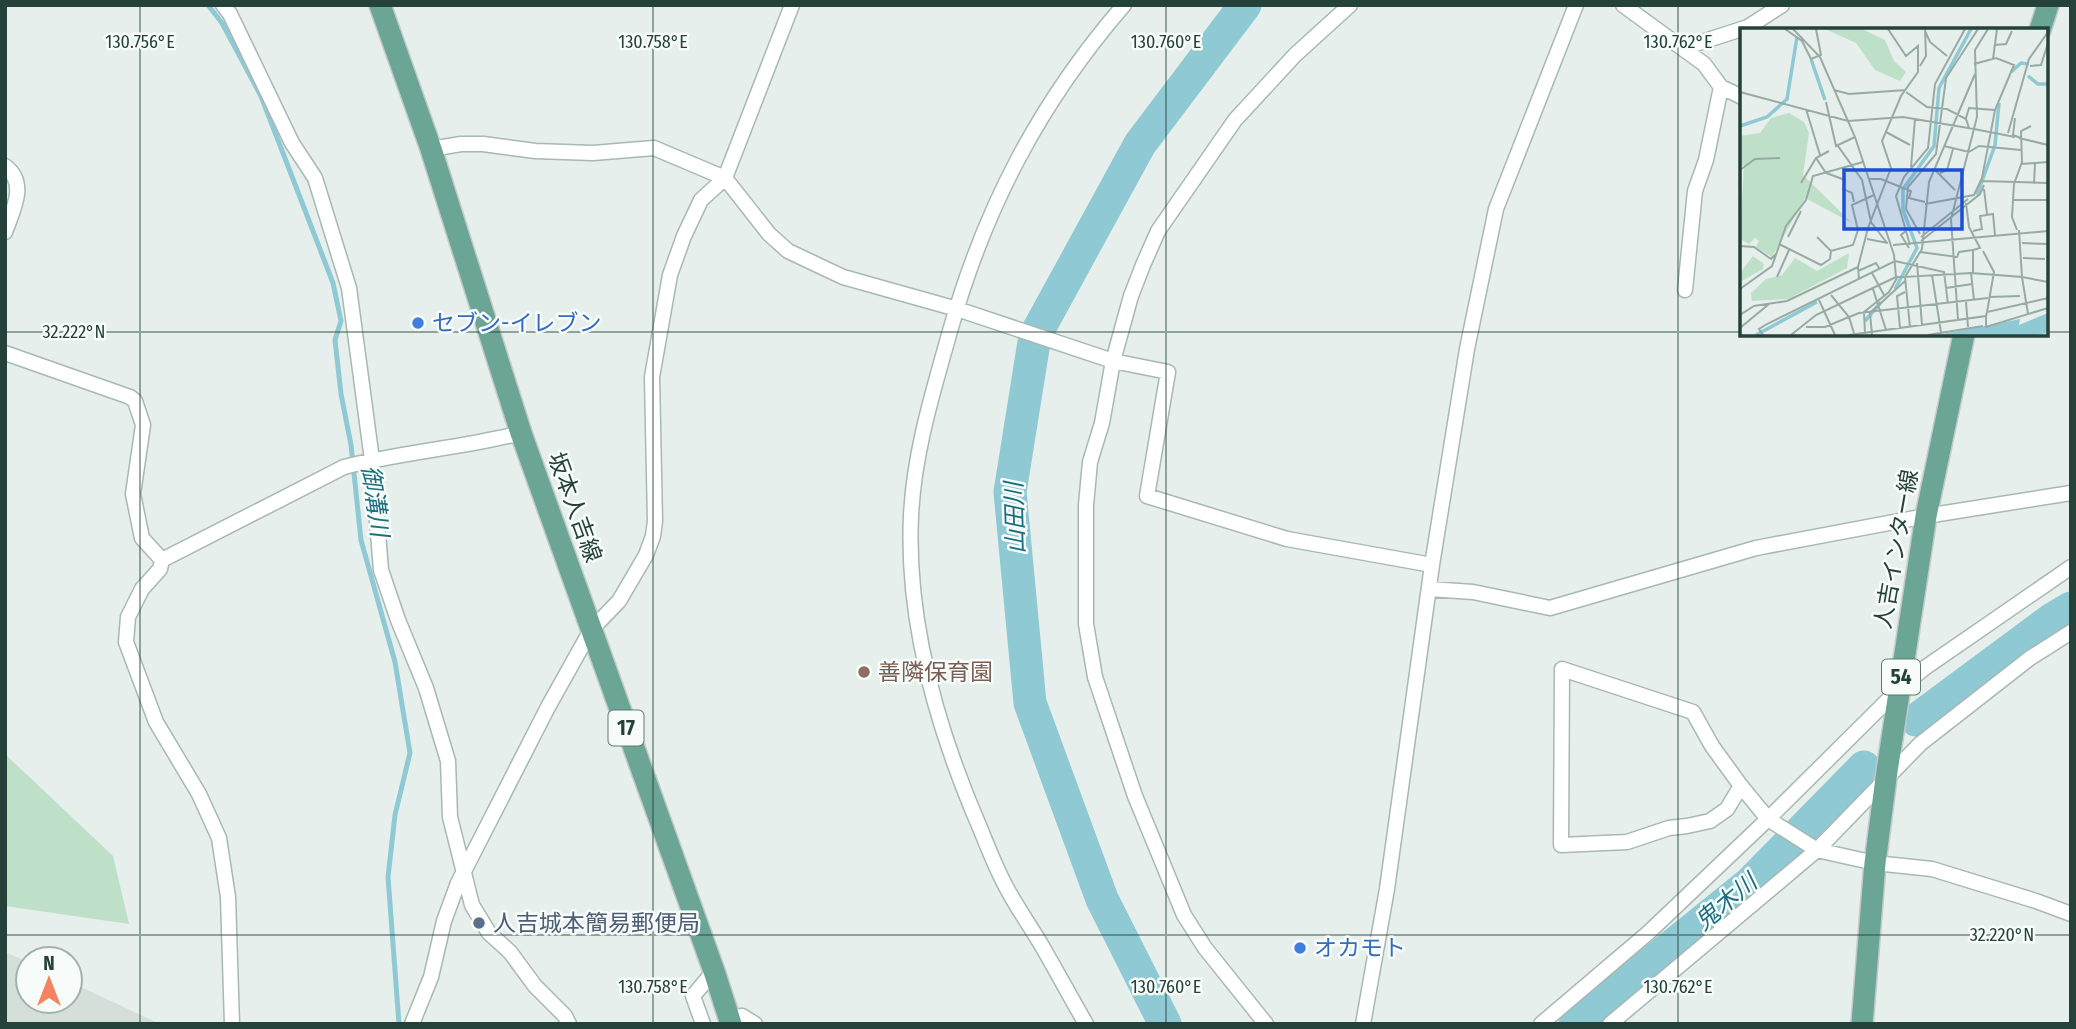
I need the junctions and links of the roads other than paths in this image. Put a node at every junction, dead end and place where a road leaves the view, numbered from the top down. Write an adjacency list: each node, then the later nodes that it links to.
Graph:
1 (223, 5): 26 (street)
2 (380, 5): 16 (main road, 坂本人吉線 / 17)
3 (792, 5): 18 (street)
4 (1124, 5): 21 (street)
5 (1350, 5): 24 (street)
6 (1576, 5): 30 (street)
7 (1623, 5): 13 (street)
8 (1782, 5): 10 (street)
9 (2048, 5): 11 (main road)
10 (1745, 28)
11 (2041, 28)
12 (1740, 30): 13 (street)
13 (1683, 48): 14 (street)
14 (1721, 87): 15 (street); 20 (street)
15 (1740, 96)
16 (430, 149): 18 (street); 25 (main road, 坂本人吉線 / 17)
17 (5, 166): 19 (street)
18 (725, 178): 21 (street); 33 (street)
19 (5, 232)
20 (1685, 290)
21 (957, 309): 24 (street); 50 (street)
22 (1961, 337): 28 (main road, 人吉インター線 / 54)
23 (5, 354): 29 (street)
24 (1113, 361): 30 (street); 51 (street)
25 (521, 433): 26 (street); 33 (main road, 坂本人吉線 / 17)
26 (372, 460): 29 (street); 41 (street)
27 (2071, 494): 28 (street)
28 (1926, 516): 32 (street); 35 (main road, 人吉インター線 / 54)
29 (162, 560): 45 (street)
30 (1432, 565): 32 (street)
31 (2071, 567): 35 (street)
32 (1430, 589): 52 (street)
33 (591, 631): 41 (street); 43 (main road, 坂本人吉線 / 17)
34 (2071, 632): 36 (street)
35 (1900, 688): 36 (main road, 人吉インター線 / 54); 38 (street)
36 (1886, 778): 39 (street); 40 (main road, 人吉インター線 / 54)
37 (1741, 786): 37 (street); 38 (street)
38 (1768, 819): 39 (street); 53 (street)
39 (1817, 850): 40 (street); 54 (street)
40 (1875, 863): 42 (street); 55 (main road, 人吉インター線 / 54)
41 (464, 872): 46 (street); 47 (street)
42 (2071, 915)
43 (714, 971): 44 (main road, 坂本人吉線 / 17); 48 (street)
44 (730, 1021): 49 (street)
45 (232, 1024)
46 (412, 1024)
47 (569, 1024)
48 (703, 1024)
49 (755, 1024)
50 (1086, 1024)
51 (1266, 1024)
52 (1363, 1024)
53 (1541, 1024)
54 (1610, 1024)
55 (1862, 1024)

